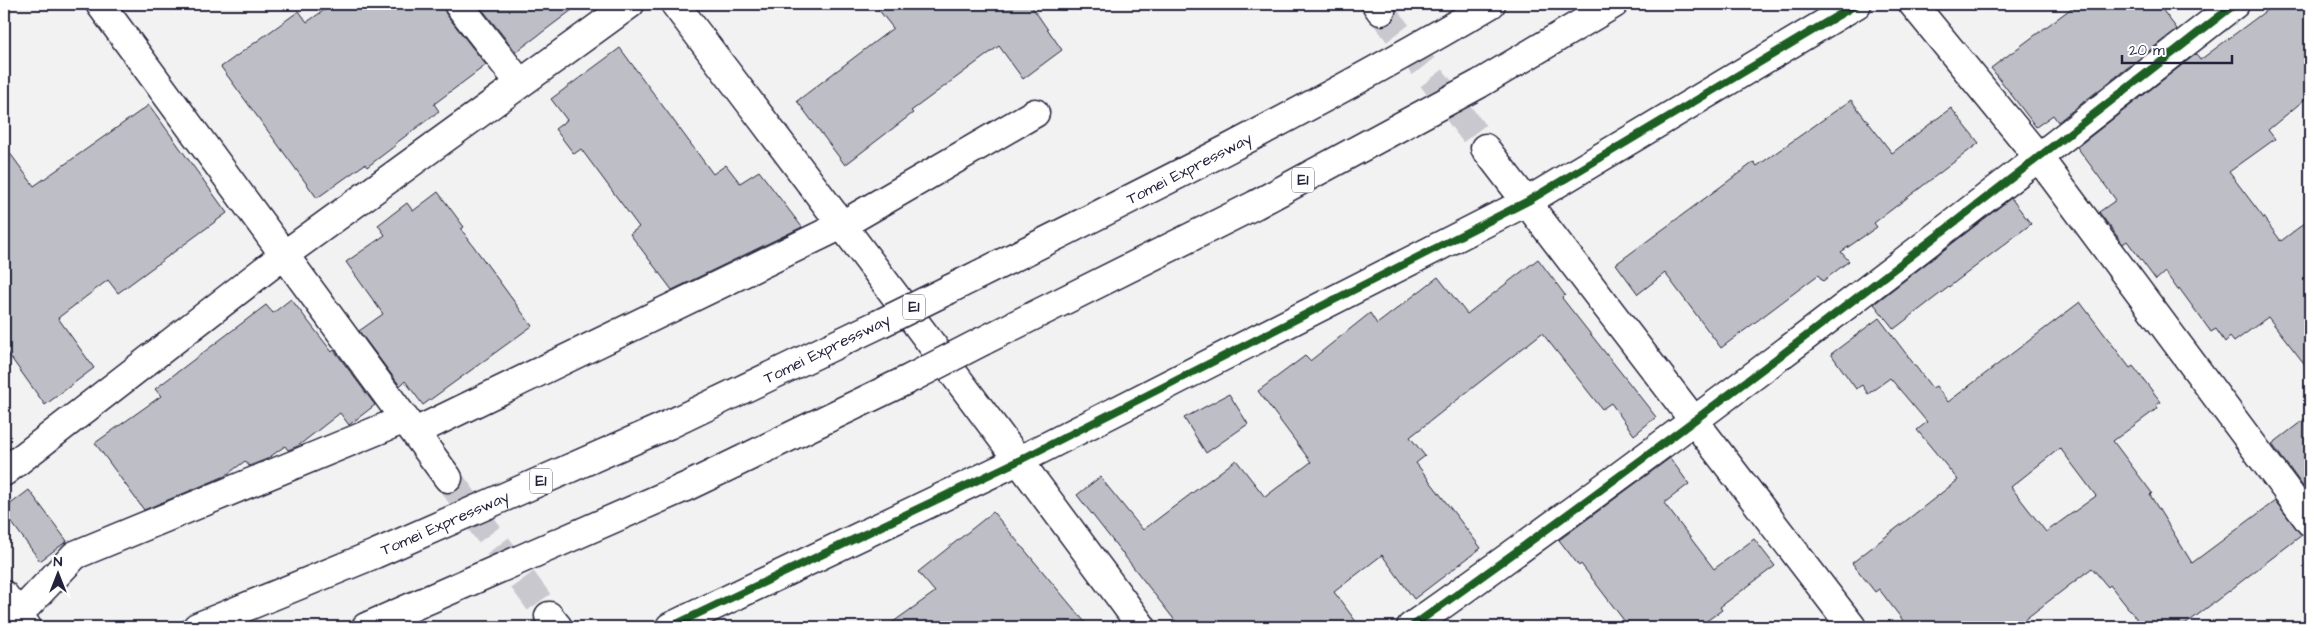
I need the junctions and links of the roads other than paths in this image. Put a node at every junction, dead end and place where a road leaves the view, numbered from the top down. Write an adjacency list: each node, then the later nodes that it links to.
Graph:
1 (100, 4): 16 (main road)
2 (458, 4): 10 (main road)
3 (630, 4): 10 (main road)
4 (675, 4): 15 (main road)
5 (1491, 4): 25 (main road, Tomei Expressway / E1, bridge)
6 (1614, 4): 26 (main road, E1, bridge)
7 (1857, 4): 14 (main road)
8 (1913, 4): 13 (main road)
9 (2235, 4): 13 (main road)
10 (520, 83): 16 (main road)
11 (1035, 113): 15 (main road)
12 (1485, 148): 14 (main road)
13 (2039, 158): 17 (main road); 22 (main road)
14 (1528, 201): 17 (main road); 19 (main road)
15 (842, 225): 18 (main road); 19 (main road)
16 (284, 255): 18 (main road); 20 (main road)
17 (1695, 420): 24 (main road); 29 (main road)
18 (410, 426): 21 (main road); 23 (main road)
19 (1020, 460): 27 (main road); 28 (main road)
20 (4, 472)
21 (448, 478)
22 (2310, 522)
23 (16, 612)
24 (1417, 626)
25 (198, 627)
26 (366, 627)
27 (670, 627)
28 (1142, 627)
29 (1852, 627)

